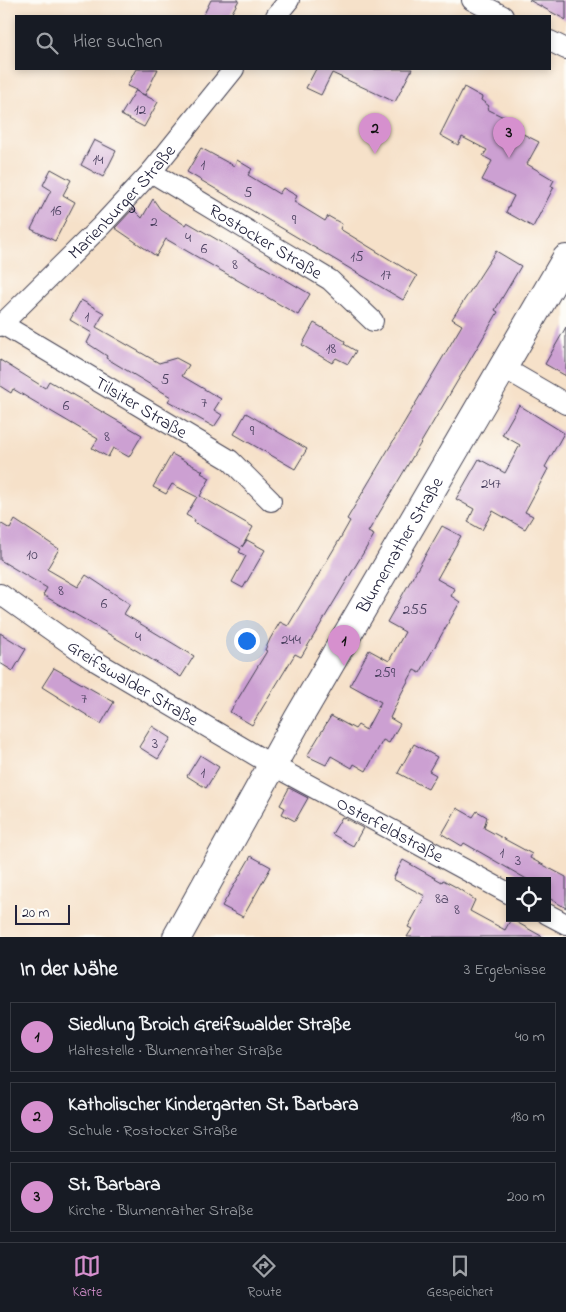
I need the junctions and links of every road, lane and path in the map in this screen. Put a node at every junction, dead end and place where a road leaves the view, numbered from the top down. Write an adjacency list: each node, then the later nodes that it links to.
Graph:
1 (288, 0): 3 (street)
2 (472, 0): 4 (street)
3 (277, 15)
4 (501, 15)
5 (551, 42): 6 (street)
6 (566, 49)
7 (233, 70): 8 (street, Marienburger Straße)
8 (151, 172): 10 (street, Rostocker Straße); 11 (street, Marienburger Straße)
9 (566, 259): 12 (street, Blumenrather Straße)
10 (373, 320)
11 (1, 325): 14 (street, Tilsiter Straße)
12 (504, 368): 13 (street); 16 (street, Blumenrather Straße)
13 (566, 404)
14 (271, 501)
15 (0, 594): 16 (street, Greifswalder Straße)
16 (272, 765): 17 (street, Osterfeldstraße); 20 (street, Blumenrather Straße)
17 (506, 892)
18 (551, 916): 19 (street)
19 (566, 924)
20 (177, 937)

